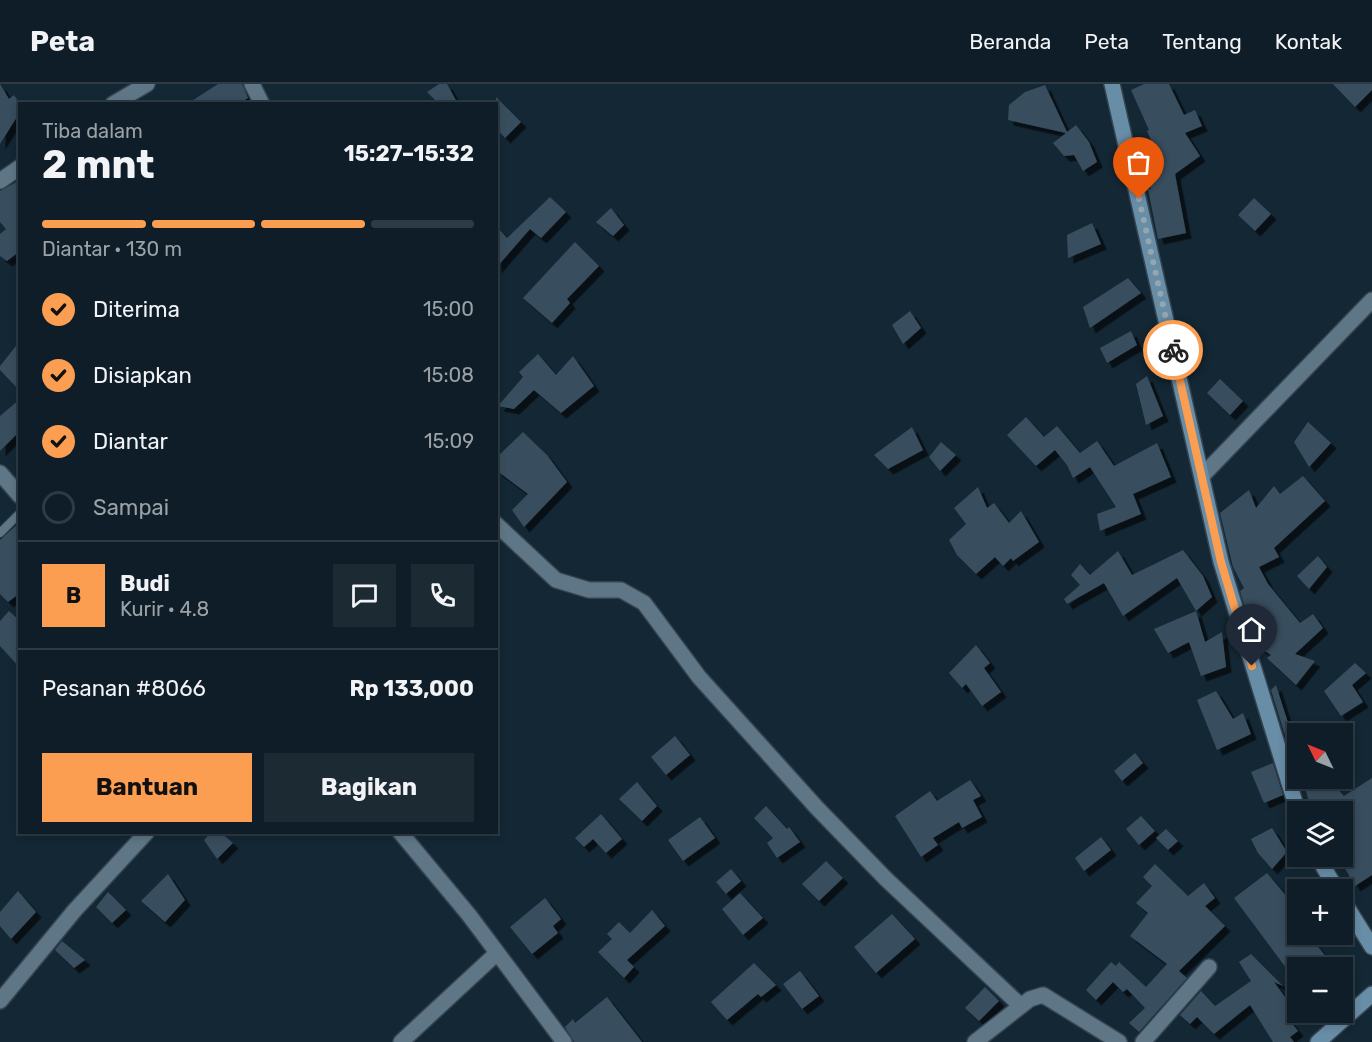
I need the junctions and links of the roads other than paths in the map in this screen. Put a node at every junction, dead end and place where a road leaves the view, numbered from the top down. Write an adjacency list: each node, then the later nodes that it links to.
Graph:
1 (147, 84): 4 (street)
2 (252, 84): 5 (street)
3 (1112, 84): 10 (main road)
4 (116, 102)
5 (261, 102)
6 (18, 168): 7 (street)
7 (0, 181)
8 (1372, 300): 10 (street)
9 (0, 473): 11 (street)
10 (1202, 476): 15 (main road)
11 (18, 494)
12 (18, 515): 14 (lane)
13 (498, 526): 24 (street)
14 (0, 533)
15 (1295, 801)
16 (145, 834): 23 (street)
17 (402, 834): 20 (street)
18 (1353, 917): 19 (main road)
19 (1372, 947)
20 (497, 953): 25 (street); 26 (street)
21 (1209, 967): 29 (street)
22 (1372, 994): 30 (main road)
23 (0, 1001)
24 (1021, 1006): 27 (street); 28 (street)
25 (401, 1042)
26 (564, 1042)
27 (975, 1042)
28 (1119, 1042)
29 (1143, 1042)
30 (1318, 1042)

